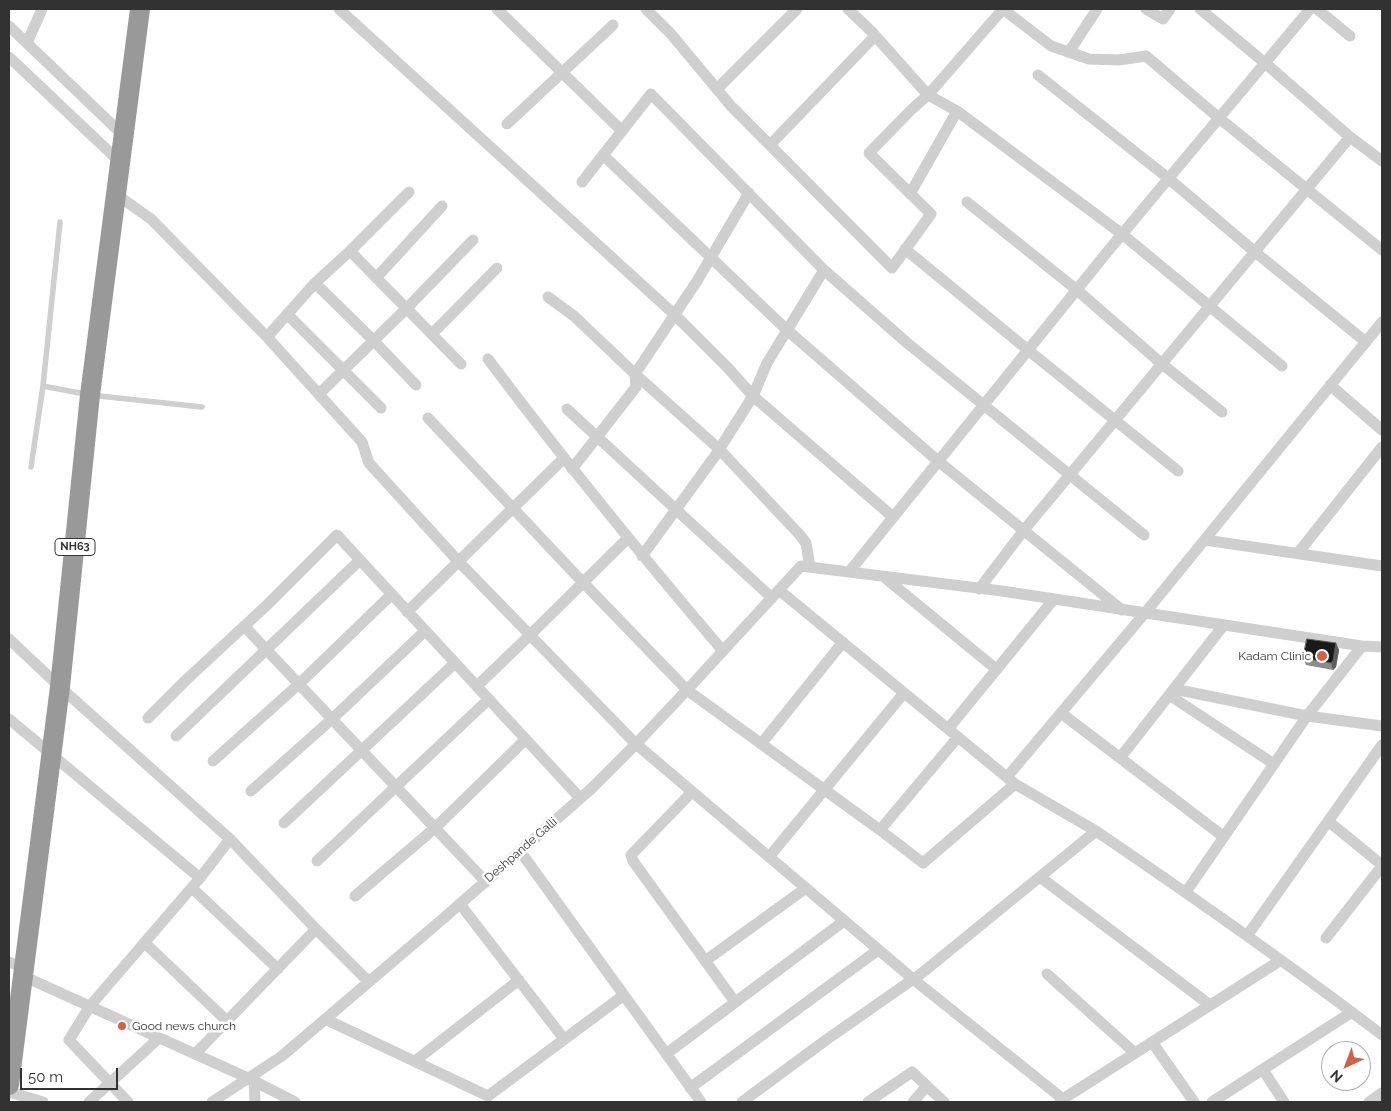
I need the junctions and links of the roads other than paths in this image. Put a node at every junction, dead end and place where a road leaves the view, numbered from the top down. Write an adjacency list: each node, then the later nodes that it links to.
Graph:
1 (42, 9): 19 (street)
2 (140, 9): 31 (highway, NH63)
3 (339, 9): 63 (street)
4 (497, 9): 23 (street)
5 (646, 9): 25 (street)
6 (797, 9): 25 (street)
7 (848, 9): 17 (street)
8 (1003, 9): 20 (street); 26 (street)
9 (1096, 9): 20 (street)
10 (1146, 9): 11 (street)
11 (1170, 9)
12 (1200, 9): 22 (street)
13 (1310, 9): 22 (street)
14 (1317, 9): 18 (street)
15 (613, 25): 23 (street)
16 (9, 26): 19 (street)
17 (875, 36): 26 (street); 33 (street)
18 (1350, 36)
19 (27, 44): 31 (street)
20 (1069, 52): 28 (street)
21 (9, 57): 36 (street)
22 (1265, 63): 28 (street); 32 (street)
23 (562, 73): 29 (street); 30 (street)
24 (1038, 75): 37 (street)
25 (717, 89): 33 (street)
26 (928, 95): 27 (street); 42 (street)
27 (957, 111): 42 (street); 47 (street)
28 (1219, 118): 37 (street); 39 (street)
29 (507, 124)
30 (622, 131): 34 (street); 41 (street)
31 (124, 136): 36 (highway, NH63)
32 (1350, 137): 35 (street); 39 (street)
33 (770, 145): 49 (street)
34 (603, 155): 38 (street); 53 (street)
35 (1382, 161)
36 (121, 163): 43 (highway, NH63)
37 (1168, 178): 47 (street); 52 (street)
38 (582, 182)
39 (1306, 189): 50 (street); 52 (street)
40 (409, 192): 51 (street)
41 (749, 193): 53 (street); 55 (street)
42 (910, 194): 49 (street)
43 (117, 195): 67 (street); 81 (highway, NH63)
44 (967, 202): 58 (street)
45 (442, 206): 56 (street)
46 (60, 222): 79 (lane)
47 (1122, 234): 58 (street); 60 (street)
48 (474, 240): 61 (street)
49 (905, 249): 70 (street)
50 (1382, 250)
51 (350, 251): 56 (street); 57 (street)
52 (1255, 252): 60 (street); 69 (street)
53 (711, 258): 63 (street); 65 (street)
54 (497, 268): 66 (street)
55 (824, 270): 65 (street); 83 (street)
56 (376, 278): 61 (street)
57 (315, 283): 62 (street); 68 (street)
58 (1077, 290): 70 (street); 73 (street)
59 (548, 297): 76 (street)
60 (1210, 307): 73 (street); 74 (street)
61 (406, 309): 66 (street); 68 (street)
62 (287, 314): 67 (street); 75 (street)
63 (675, 315): 76 (street); 82 (street)
64 (1382, 322): 69 (street)
65 (787, 330): 82 (street); 95 (street)
66 (432, 334): 72 (street)
67 (267, 337): 80 (street)
68 (373, 340): 75 (street); 77 (street)
69 (1366, 342): 78 (street)
70 (1028, 350): 83 (street); 89 (street)
71 (488, 359): 94 (street)
72 (461, 364)
73 (1162, 364): 87 (street); 89 (street)
74 (1282, 366)
75 (342, 371): 80 (street); 85 (street)
76 (635, 374): 91 (street); 93 (street)
77 (416, 385)
78 (1330, 385): 90 (street); 106 (street)
79 (43, 386): 81 (lane); 96 (lane)
80 (319, 394): 110 (street)
81 (90, 395): 84 (lane); 137 (highway, NH63)
82 (753, 396): 93 (street); 102 (street)
83 (984, 404): 95 (street); 99 (street)
84 (202, 407)
85 (381, 408)
86 (568, 409): 91 (street)
87 (1222, 412)
88 (428, 418): 100 (street)
89 (1116, 420): 98 (street); 99 (street)
90 (1382, 430)
91 (597, 436): 97 (street); 101 (street)
92 (1382, 447): 107 (street)
93 (719, 449): 101 (street); 112 (street)
94 (564, 458): 97 (street); 100 (street)
95 (938, 461): 102 (street); 103 (street)
96 (31, 467)
97 (572, 468): 105 (street)
98 (1178, 471)
99 (1070, 475): 103 (street); 104 (street)
100 (513, 508): 110 (street); 115 (street)
101 (676, 510): 108 (street); 118 (street)
102 (893, 517): 113 (street)
103 (1024, 530): 116 (street); 120 (street)
104 (1144, 535)
105 (628, 538): 108 (street); 115 (street)
106 (1205, 540): 107 (street); 122 (street)
107 (1298, 553): 111 (street)
108 (642, 556): 132 (street)
109 (360, 560): 117 (street); 123 (street); 131 (street)
110 (458, 562): 121 (street); 126 (street)
111 (1382, 566)
112 (806, 567): 113 (street); 118 (street, Deshpande Galli)
113 (848, 572): 114 (street)
114 (884, 577): 116 (street); 134 (street)
115 (583, 583): 126 (street); 138 (street)
116 (979, 588): 119 (street)
117 (392, 594): 121 (street); 135 (street)
118 (775, 594): 128 (street); 132 (street, Deshpande Galli)
119 (1054, 600): 120 (street); 134 (street)
120 (1122, 610): 122 (street)
121 (408, 612): 125 (street)
122 (1145, 614): 124 (street); 142 (street)
123 (244, 626): 131 (street); 144 (street)
124 (1223, 626): 129 (street); 140 (street)
125 (425, 631): 133 (street); 145 (street)
126 (530, 635): 136 (street); 152 (street)
127 (9, 639): 137 (street)
128 (843, 642): 139 (street); 153 (street)
129 (1362, 646): 130 (street); 143 (street)
130 (1382, 647)
131 (266, 650): 135 (street); 149 (street)
132 (723, 651): 138 (street, Deshpande Galli)
133 (455, 663): 136 (street); 155 (street)
134 (996, 669): 148 (street)
135 (299, 684): 145 (street); 158 (street)
136 (477, 686): 141 (street)
137 (60, 687): 156 (highway, NH63); 172 (street)
138 (687, 690): 152 (street, Deshpande Galli); 153 (street)
139 (904, 692): 148 (street); 162 (street)
140 (1172, 692): 143 (street); 157 (street); 159 (street)
141 (488, 699): 151 (street); 161 (street)
142 (1061, 713): 157 (street); 160 (street)
143 (1307, 716): 147 (street); 159 (street)
144 (148, 718)
145 (332, 718): 155 (street); 163 (street)
146 (10, 722): 156 (street)
147 (1382, 726)
148 (948, 728): 150 (street)
149 (176, 736)
150 (958, 737): 160 (street); 169 (street)
151 (526, 739): 165 (street); 168 (street)
152 (636, 744): 164 (street); 165 (street, Deshpande Galli)
153 (761, 744): 162 (street)
154 (1382, 744): 166 (street)
155 (362, 750): 161 (street); 167 (street)
156 (52, 754): 178 (street); 193 (highway, NH63)
157 (1120, 758): 171 (street)
158 (213, 761)
159 (1274, 764): 171 (street)
160 (1011, 781): 169 (street); 170 (street)
161 (396, 786): 168 (street); 175 (street)
162 (824, 790): 169 (street); 174 (street)
163 (251, 791)
164 (692, 792): 174 (street); 192 (street)
165 (580, 798): 173 (street, Deshpande Galli)
166 (1328, 821): 176 (street); 187 (street)
167 (284, 824)
168 (435, 828): 179 (street); 183 (street)
169 (880, 830)
170 (1096, 831): 177 (street); 182 (street)
171 (1224, 837): 182 (street)
172 (230, 840): 178 (street); 186 (street)
173 (520, 851): 179 (street, Deshpande Galli); 199 (street)
174 (769, 857): 181 (street)
175 (317, 861)
176 (1382, 865): 188 (street)
177 (1040, 877): 196 (street); 201 (street)
178 (200, 878): 180 (street)
179 (486, 882): 184 (street, Deshpande Galli)
180 (192, 888): 189 (street); 194 (street)
181 (806, 888): 185 (street); 192 (street)
182 (1186, 892): 187 (street)
183 (355, 896)
184 (460, 904): 197 (street); 198 (street, Deshpande Galli)
185 (844, 920): 190 (street); 200 (street)
186 (316, 929): 194 (street); 198 (street)
187 (1247, 936): 191 (street)
188 (1326, 938)
189 (145, 943): 202 (street); 205 (street)
190 (878, 950): 196 (street); 219 (street)
191 (1281, 960): 201 (street); 203 (street)
192 (705, 961): 200 (street)
193 (19, 969): 202 (street); 217 (highway, NH63)
194 (278, 969): 205 (street)
195 (1046, 974): 210 (street)
196 (913, 979): 222 (street); 230 (street)
197 (519, 980): 208 (street); 213 (street)
198 (369, 982): 204 (street, Deshpande Galli)
199 (624, 995): 208 (street); 212 (street)
200 (735, 1002): 212 (street)
201 (1210, 1005): 209 (street)
202 (90, 1006): 207 (street); 216 (street)
203 (1352, 1012): 206 (street); 214 (street)
204 (325, 1019): 213 (street); 215 (street, Deshpande Galli)
205 (227, 1022): 211 (street)
206 (1382, 1035)
207 (159, 1038): 211 (street); 216 (street)
208 (564, 1039): 213 (street)
209 (1152, 1042): 210 (street); 234 (street)
210 (1135, 1053): 222 (street)
211 (195, 1054): 215 (street)
212 (666, 1054): 219 (street)
213 (415, 1062)
214 (1263, 1070): 235 (street); 236 (street)
215 (251, 1080): 226 (street, Deshpande Galli); 227 (street); 228 (street)
216 (110, 1083): 224 (street); 225 (street)
217 (9, 1085)
218 (927, 1086): 231 (street); 232 (street); 233 (street)
219 (690, 1088): 229 (street)
220 (9, 1092): 223 (street)
221 (1382, 1093): 237 (street)
222 (1063, 1101)
223 (43, 1102)
224 (89, 1102)
225 (128, 1102)
226 (212, 1102)
227 (255, 1102)
228 (295, 1102)
229 (701, 1102)
230 (742, 1102)
231 (868, 1102)
232 (913, 1102)
233 (944, 1102)
234 (1194, 1102)
235 (1212, 1102)
236 (1284, 1102)
237 (1369, 1102)

